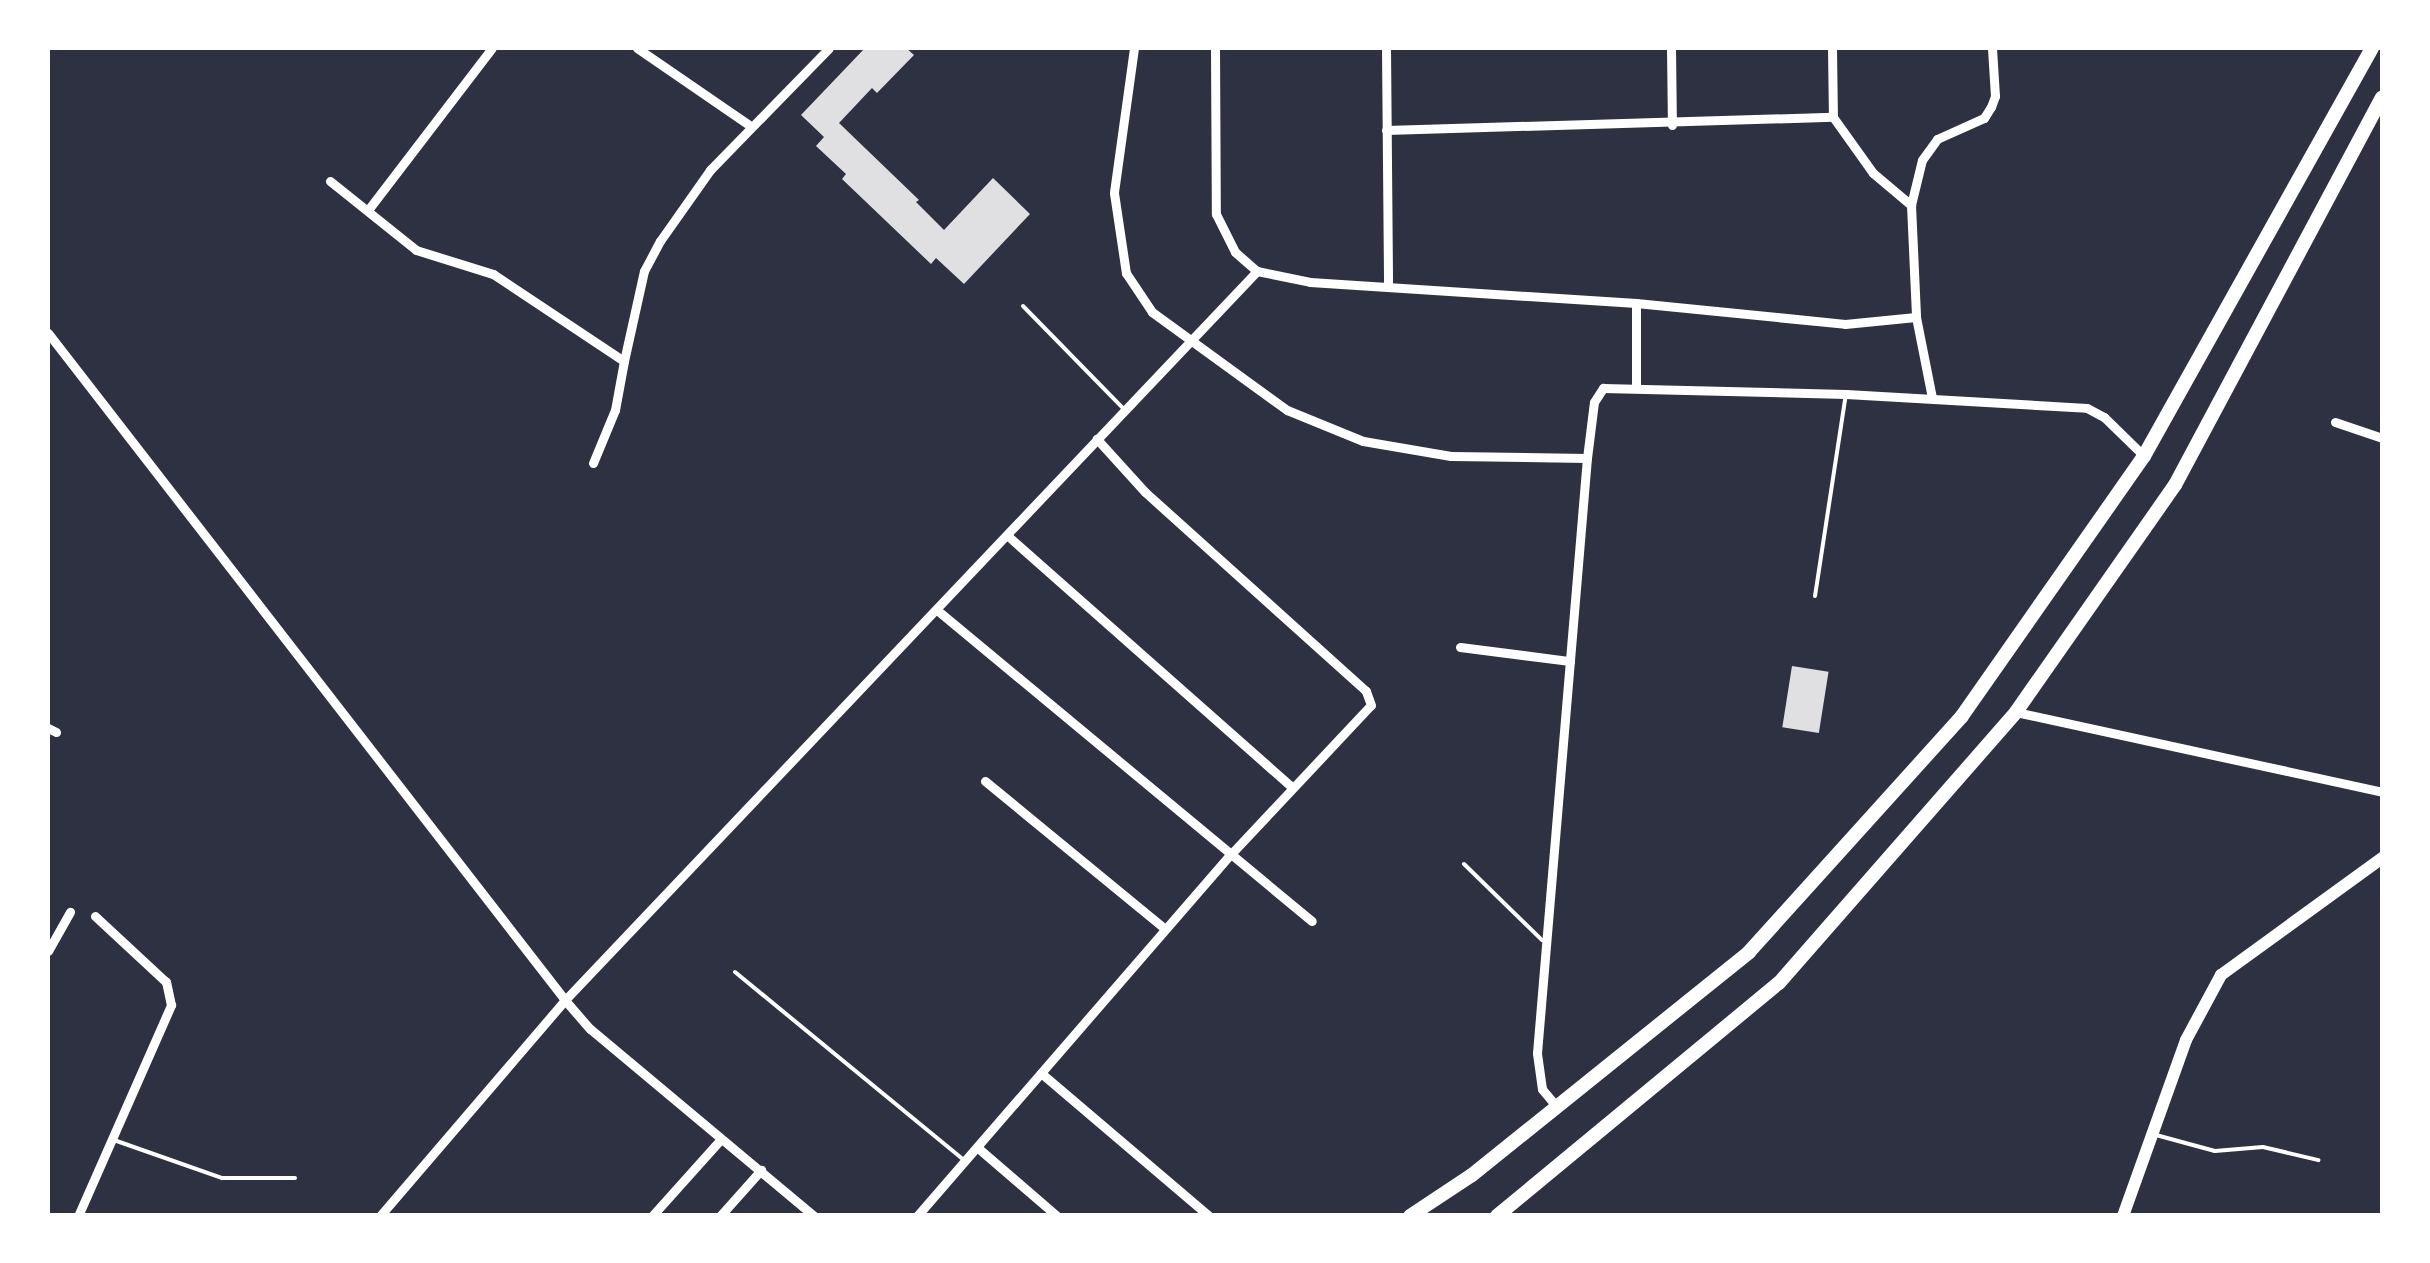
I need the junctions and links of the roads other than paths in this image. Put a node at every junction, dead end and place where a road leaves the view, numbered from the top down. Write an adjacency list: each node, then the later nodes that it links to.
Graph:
1 (492, 48): 18 (street)
2 (636, 48): 13 (street)
3 (829, 48): 13 (street)
4 (1134, 48): 25 (street)
5 (1215, 48): 19 (street)
6 (1386, 48): 15 (street)
7 (1671, 48): 14 (street)
8 (1832, 48): 12 (street)
9 (1992, 48): 17 (street)
10 (2372, 48): 34 (main road)
11 (2382, 98): 42 (main road)
12 (1833, 117): 14 (street); 17 (street)
13 (749, 125): 26 (street)
14 (1672, 125): 15 (street)
15 (1386, 130): 20 (street)
16 (330, 181): 18 (street)
17 (1911, 205): 23 (street)
18 (368, 210): 26 (street)
19 (1257, 271): 20 (street); 25 (street)
20 (1388, 287): 21 (street)
21 (1636, 303): 23 (street); 27 (street)
22 (1023, 306): 30 (lane)
23 (1916, 317): 29 (street)
24 (48, 333): 56 (street)
25 (1195, 340): 30 (street); 35 (street)
26 (624, 361): 36 (street)
27 (1636, 386): 28 (street); 35 (street)
28 (1846, 394): 29 (street); 38 (lane)
29 (1932, 398): 34 (street)
30 (1125, 410): 33 (street)
31 (2335, 422): 32 (street)
32 (2382, 438)
33 (1097, 439): 37 (street); 44 (street)
34 (2144, 456): 58 (main road)
35 (1587, 458): 41 (street)
36 (593, 463)
37 (1008, 536): 39 (street); 44 (street)
38 (1815, 596)
39 (937, 610): 46 (street); 56 (street)
40 (1460, 647): 41 (street)
41 (1570, 661): 53 (street)
42 (2016, 712): 45 (street); 76 (main road)
43 (985, 781): 52 (street)
44 (1292, 787): 46 (street)
45 (2382, 792)
46 (1231, 854): 51 (street); 52 (street)
47 (2382, 858): 59 (main road)
48 (1464, 864): 53 (lane)
49 (70, 912): 54 (street)
50 (95, 916): 61 (street)
51 (1312, 920)
52 (1165, 929): 57 (street)
53 (1546, 943): 58 (street)
54 (48, 951)
55 (735, 972): 64 (lane)
56 (565, 1000): 60 (street); 68 (street)
57 (1041, 1073): 62 (street); 74 (street)
58 (1557, 1107): 75 (main road)
59 (2153, 1134): 63 (lane); 77 (main road)
60 (721, 1138): 65 (street); 69 (street)
61 (111, 1139): 66 (lane); 67 (street)
62 (978, 1148): 64 (street); 73 (street)
63 (2318, 1160)
64 (966, 1162): 72 (street)
65 (760, 1170): 70 (street); 71 (street)
66 (295, 1178)
67 (78, 1216)
68 (380, 1216)
69 (652, 1216)
70 (720, 1216)
71 (814, 1216)
72 (917, 1216)
73 (1057, 1216)
74 (1209, 1216)
75 (1410, 1216)
76 (1497, 1216)
77 (2124, 1216)

